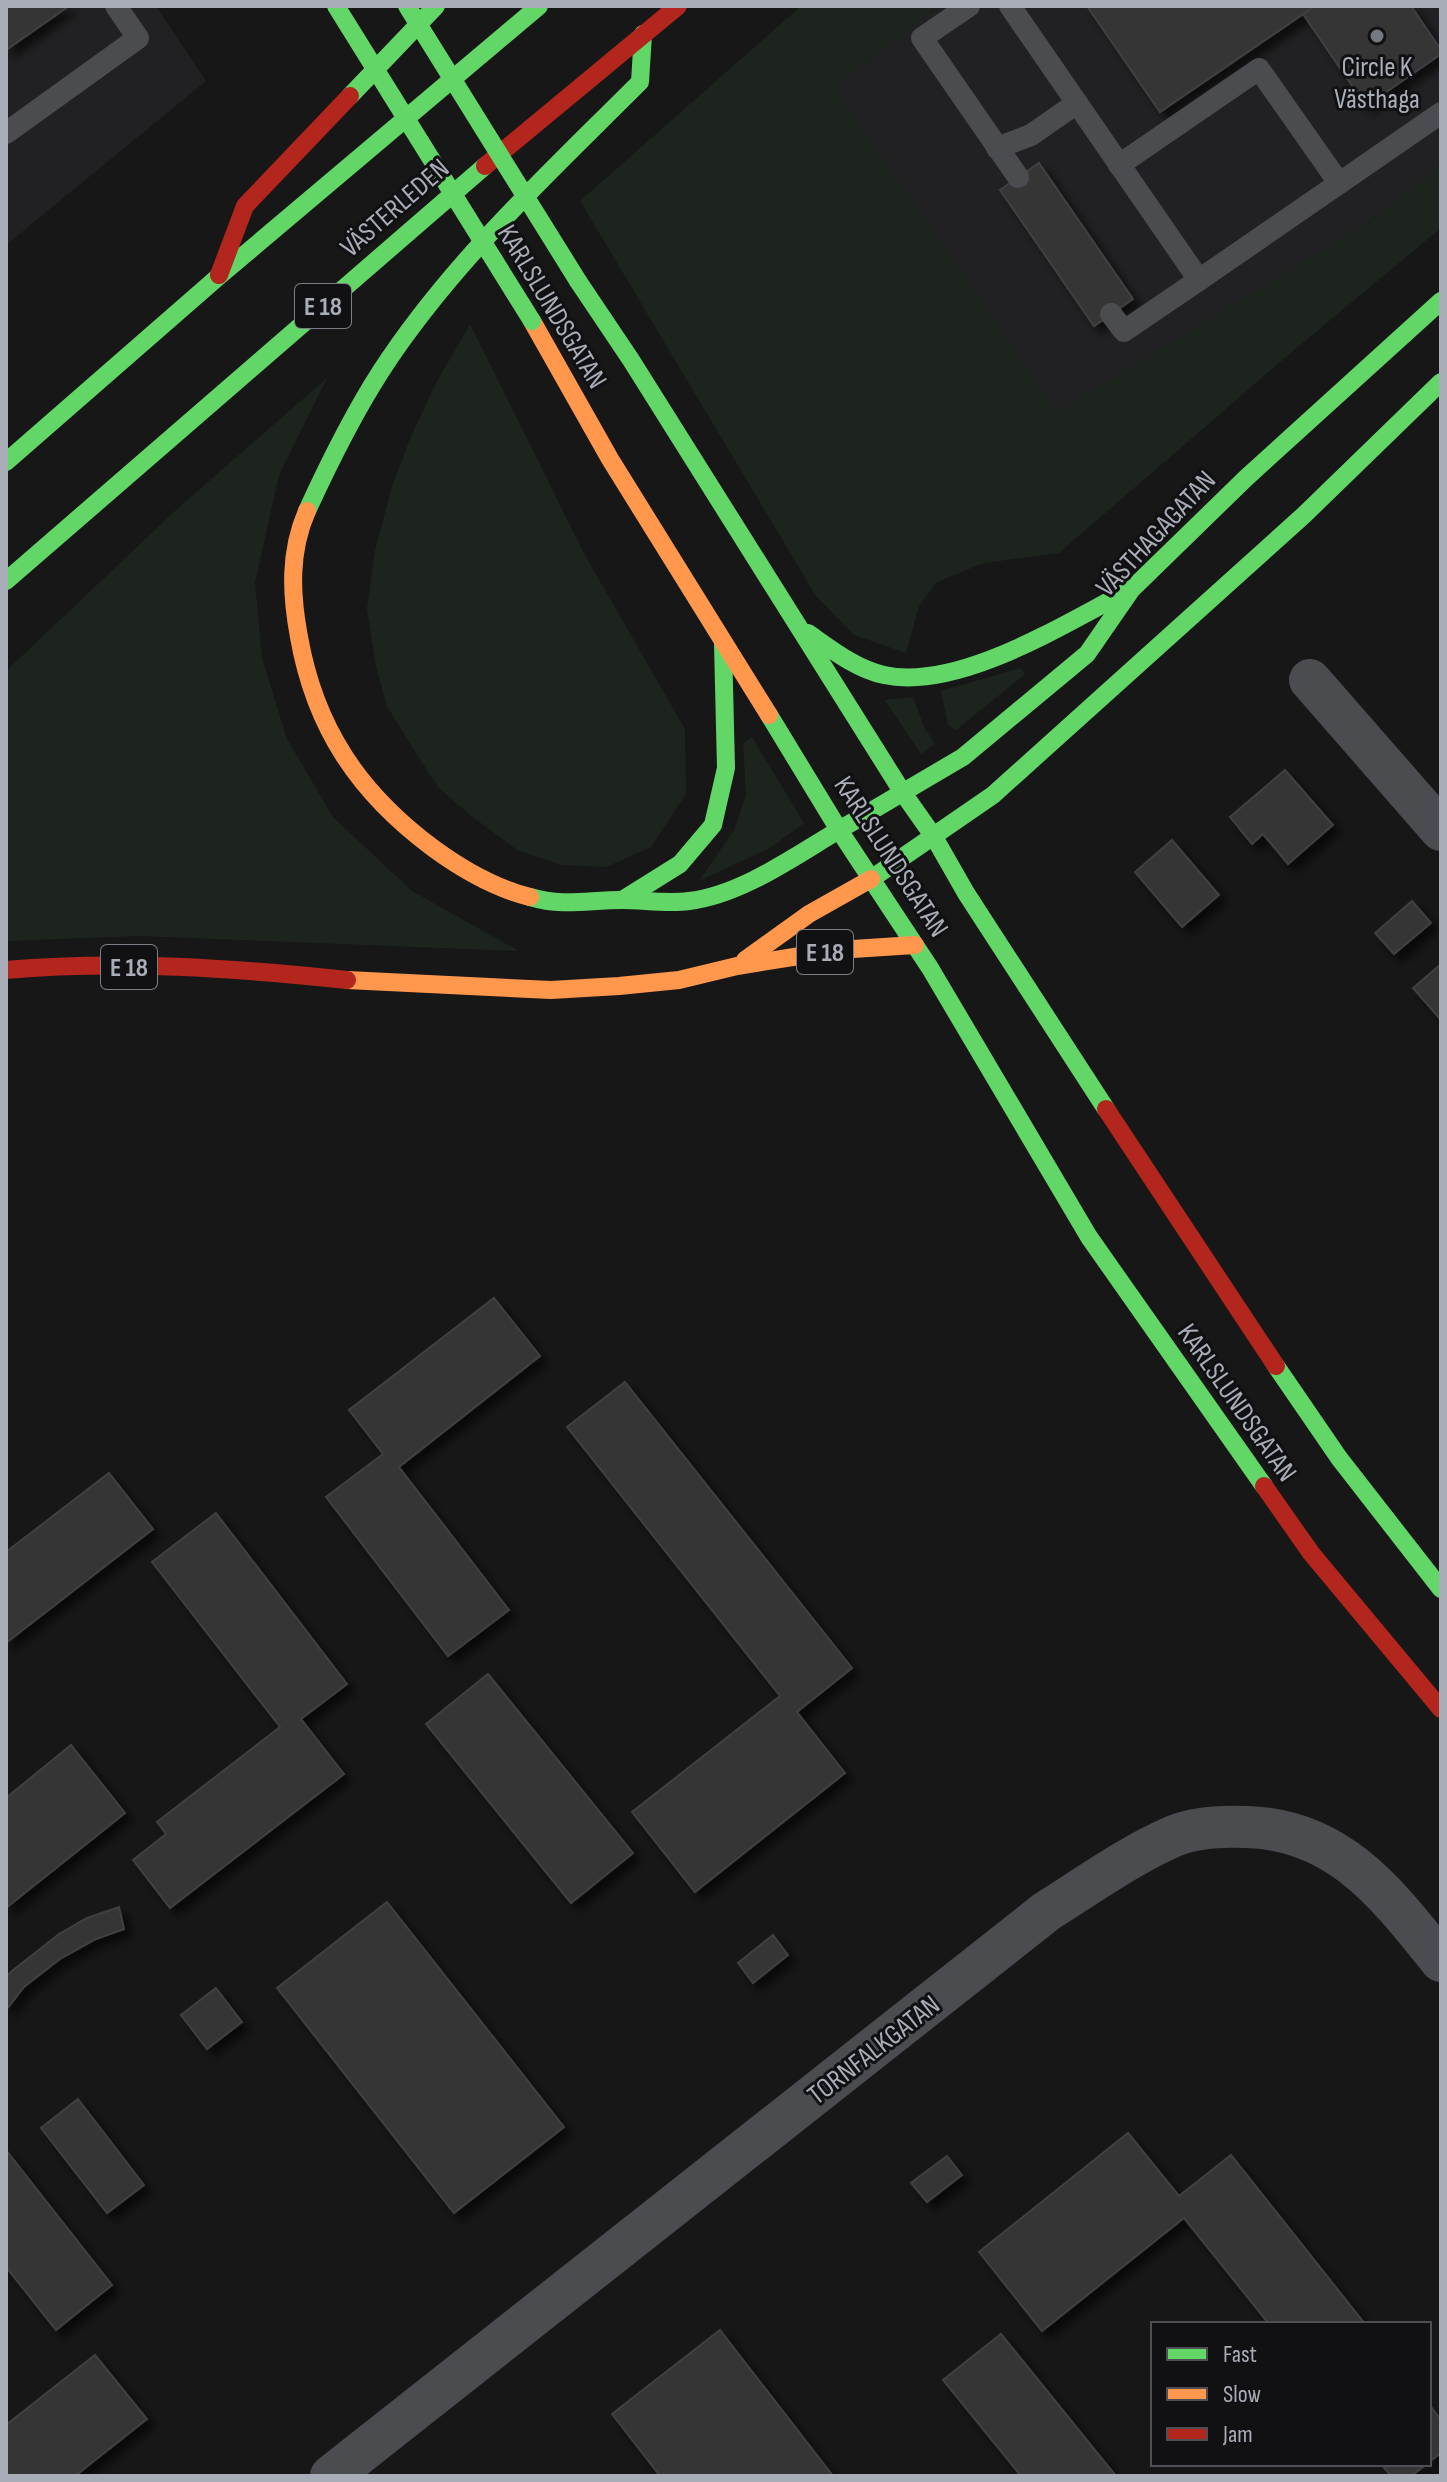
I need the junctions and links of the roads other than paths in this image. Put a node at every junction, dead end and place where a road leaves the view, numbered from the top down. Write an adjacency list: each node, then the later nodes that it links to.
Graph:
1 (116, 6): 12 (lane)
2 (336, 6): 26 (main road, KARLSLUNDSGATAN, bridge)
3 (407, 6): 25 (main road, KARLSLUNDSGATAN, bridge)
4 (436, 6): 17 (main road)
5 (539, 6): 17 (main road)
6 (678, 6): 9 (main road, VÄSTERLEDEN / E 18)
7 (969, 6): 13 (lane)
8 (1010, 6): 10 (lane)
9 (643, 34): 23 (main road, VÄSTERLEDEN / E 18); 33 (main road, VÄSTHAGAGATAN)
10 (1077, 103): 13 (lane); 14 (lane)
11 (1441, 113): 16 (lane)
12 (6, 133)
13 (997, 148): 15 (lane)
14 (1119, 165): 16 (lane); 18 (lane)
15 (1018, 177)
16 (1339, 183): 18 (lane)
17 (218, 277): 22 (main road)
18 (1199, 280): 20 (lane)
19 (1441, 301): 24 (main road, VÄSTHAGAGATAN)
20 (1111, 314)
21 (1441, 382): 31 (main road)
22 (6, 462)
23 (6, 581)
24 (1132, 589): 25 (main road); 28 (main road, VÄSTHAGAGATAN)
25 (798, 626): 28 (main road, KARLSLUNDSGATAN)
26 (723, 644): 29 (main road, KARLSLUNDSGATAN); 33 (main road)
27 (1310, 680): 30 (street)
28 (903, 793): 29 (main road, VÄSTHAGAGATAN); 31 (main road, KARLSLUNDSGATAN)
29 (839, 830): 32 (main road, KARLSLUNDSGATAN); 33 (main road, VÄSTHAGAGATAN)
30 (1441, 830)
31 (934, 837): 32 (main road, E 18); 37 (main road, KARLSLUNDSGATAN)
32 (871, 879): 34 (main road, KARLSLUNDSGATAN); 35 (main road, E 18)
33 (624, 899)
34 (915, 945): 35 (main road, E 18); 38 (main road, KARLSLUNDSGATAN)
35 (737, 966): 36 (main road, E 18)
36 (6, 970)
37 (1441, 1589)
38 (1441, 1709)
39 (1441, 1961): 40 (street, TORNFALKGATAN)
40 (331, 2476)

